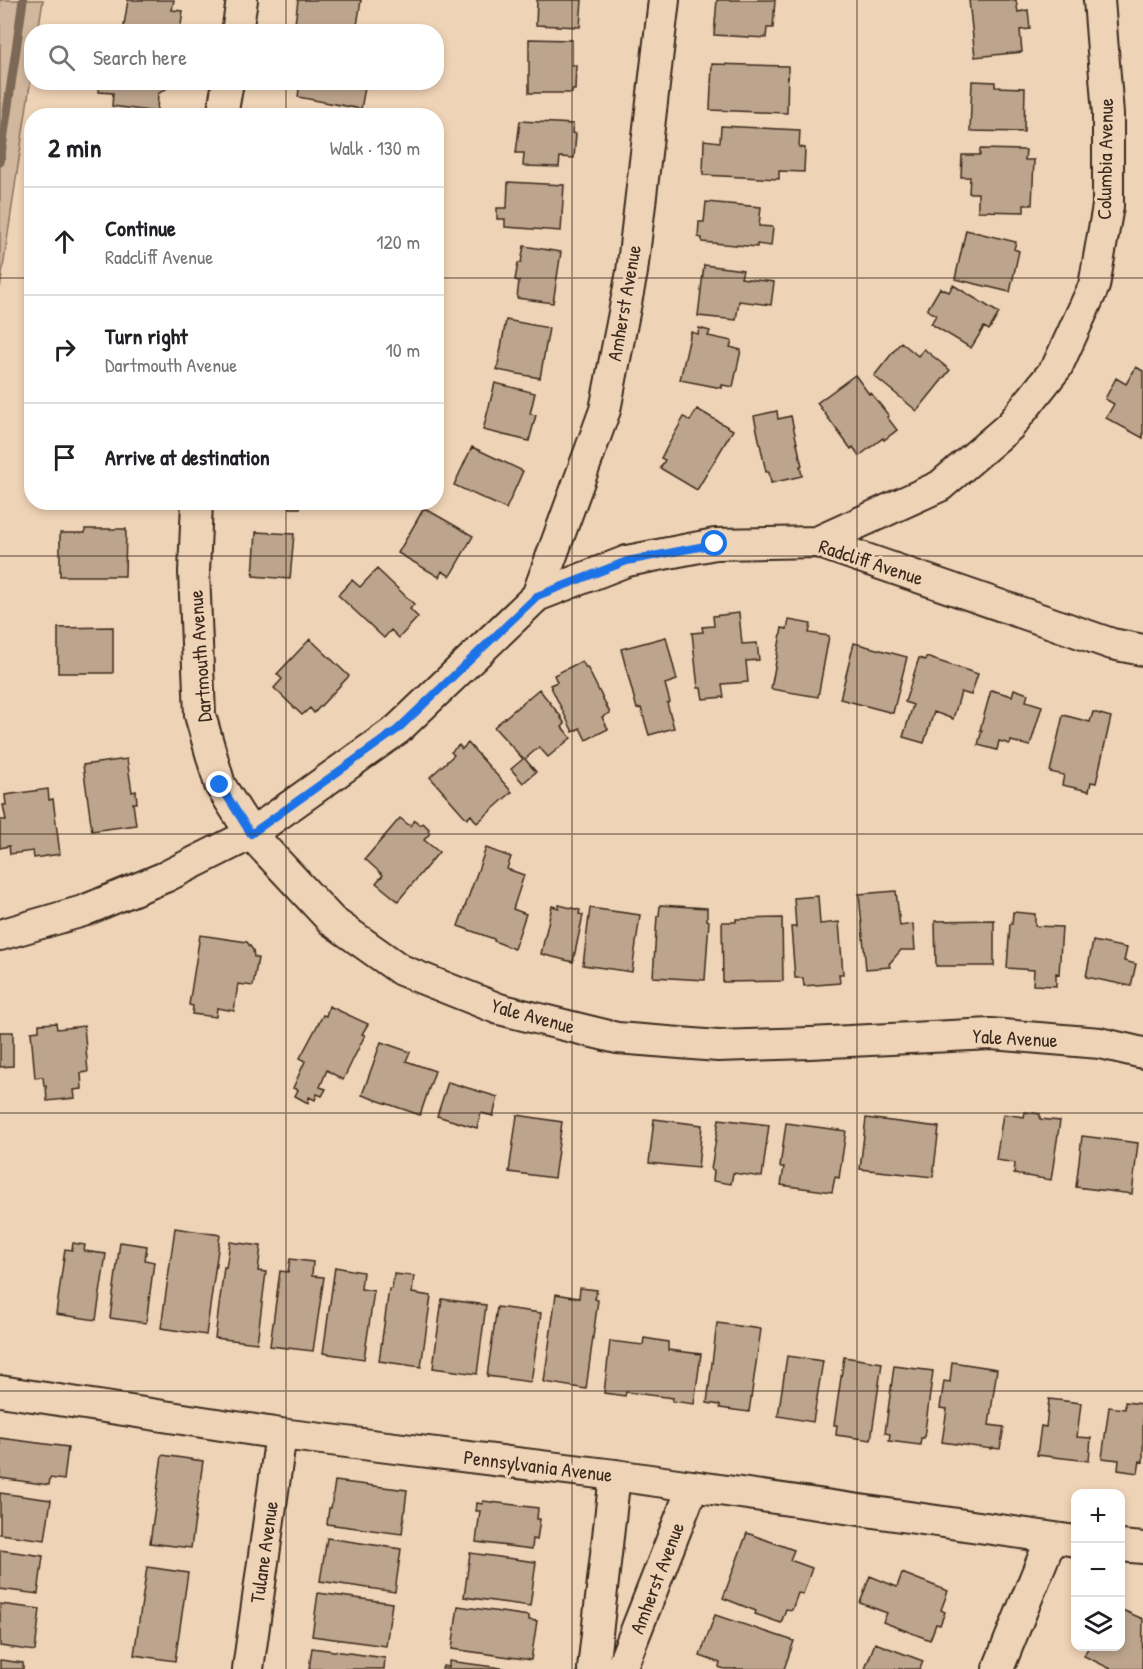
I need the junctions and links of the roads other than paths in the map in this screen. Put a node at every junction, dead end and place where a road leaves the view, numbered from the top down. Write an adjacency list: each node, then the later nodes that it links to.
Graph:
1 (242, 0): 4 (street)
2 (664, 0): 9 (street, Amherst Avenue)
3 (1099, 0): 8 (street, Columbia Avenue)
4 (238, 24)
5 (227, 90): 6 (street)
6 (223, 108)
7 (197, 510): 11 (street, Dartmouth Avenue)
8 (817, 542): 9 (street, Radcliff Avenue); 10 (street, Radcliff Avenue)
9 (537, 596): 11 (street, Radcliff Avenue)
10 (1143, 650)
11 (251, 834): 12 (street); 13 (street, Yale Avenue)
12 (0, 935)
13 (1143, 1053)
14 (0, 1391): 15 (street, Pennsylvania Avenue)
15 (281, 1434): 16 (street, Pennsylvania Avenue); 21 (street, Tulane Avenue)
16 (615, 1475): 17 (street, Pennsylvania Avenue); 22 (street, Amherst Avenue)
17 (693, 1486): 18 (street, Pennsylvania Avenue); 23 (street, Amherst Avenue)
18 (1063, 1540): 24 (street)
19 (1125, 1546): 20 (street)
20 (1143, 1548)
21 (248, 1669)
22 (593, 1669)
23 (621, 1669)
24 (998, 1669)

